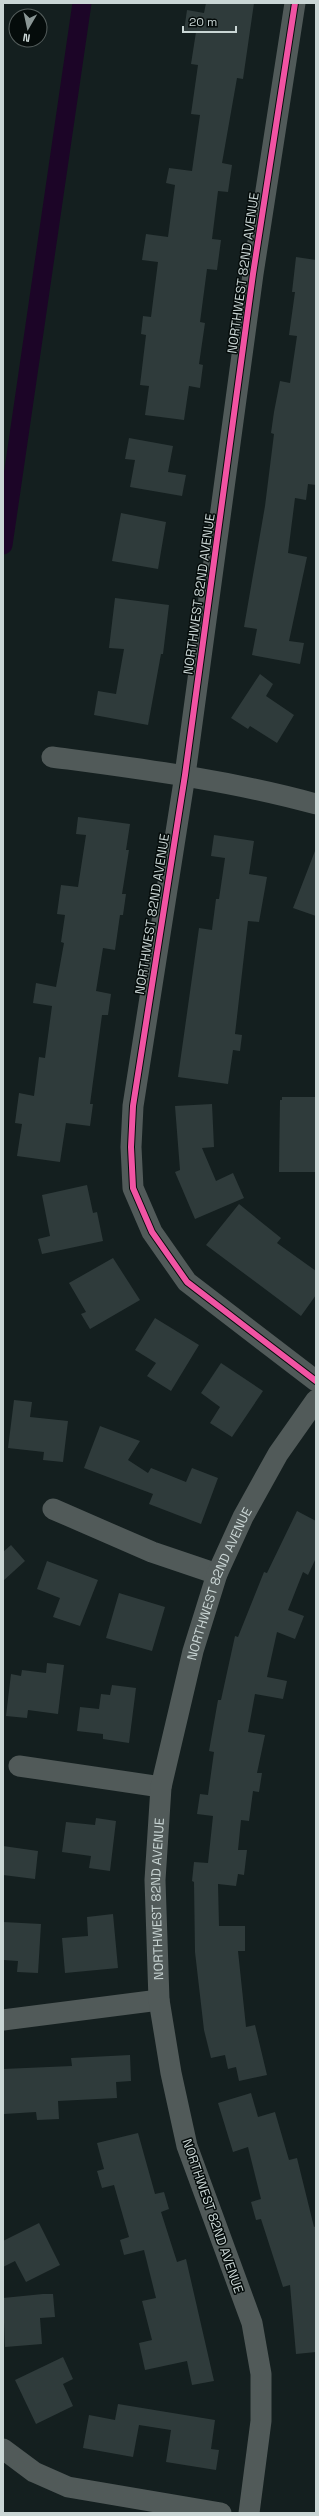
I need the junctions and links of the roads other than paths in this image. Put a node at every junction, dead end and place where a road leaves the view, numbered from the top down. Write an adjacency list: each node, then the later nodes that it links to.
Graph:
1 (295, 3): 3 (street, NORTHWEST 82ND AVENUE)
2 (52, 757): 3 (street)
3 (185, 775): 4 (street); 5 (street, NORTHWEST 82ND AVENUE)
4 (316, 804)
5 (316, 1381)
6 (316, 1400): 8 (street, NORTHWEST 82ND AVENUE)
7 (53, 1509): 8 (street)
8 (217, 1574): 10 (street, NORTHWEST 82ND AVENUE)
9 (20, 1766): 10 (street)
10 (161, 1787): 11 (street, NORTHWEST 82ND AVENUE)
11 (159, 2000): 12 (street); 15 (street, NORTHWEST 82ND AVENUE)
12 (3, 2020)
13 (3, 2448): 14 (street)
14 (221, 2513)
15 (249, 2513)

